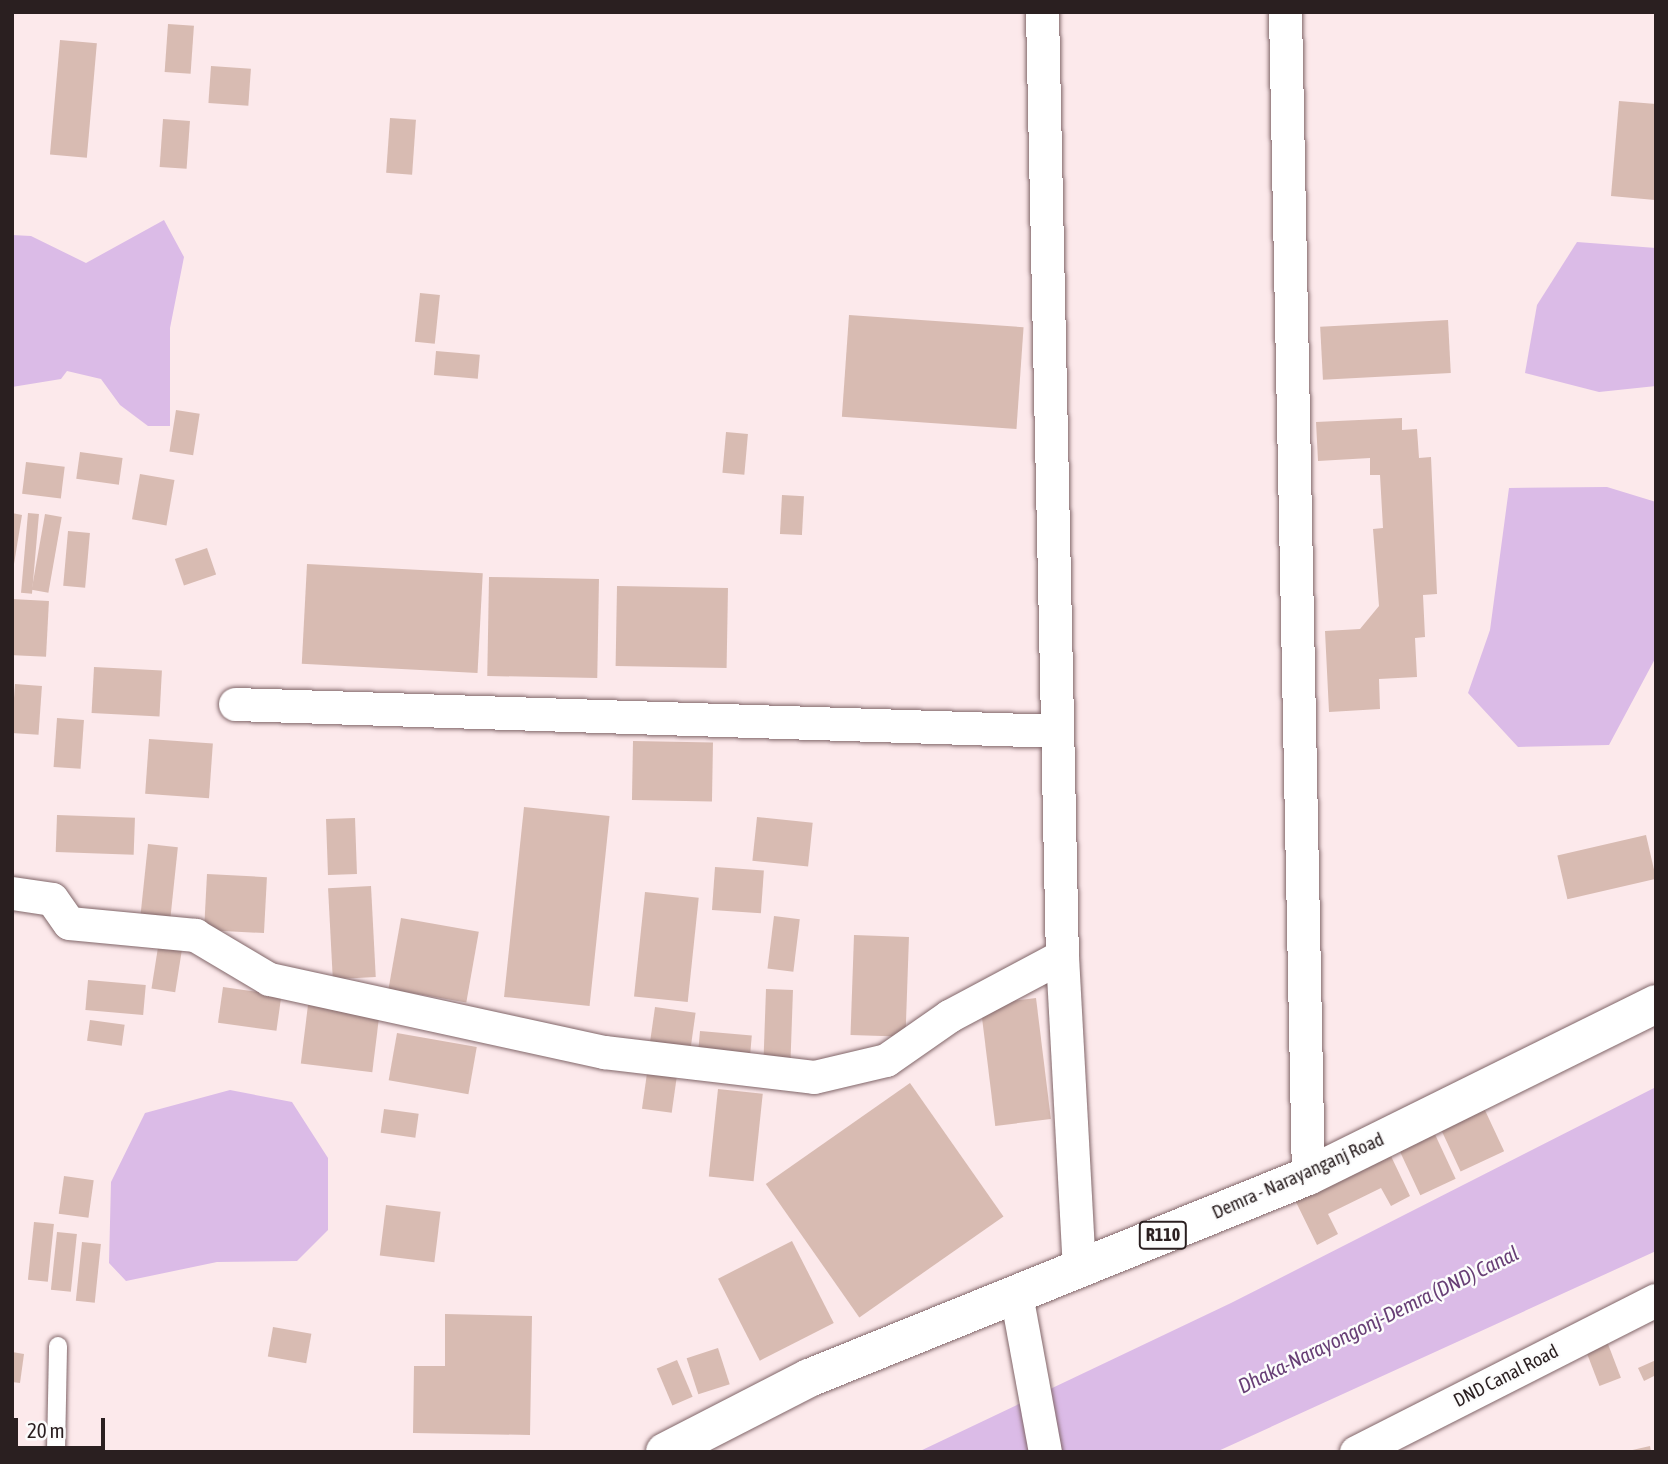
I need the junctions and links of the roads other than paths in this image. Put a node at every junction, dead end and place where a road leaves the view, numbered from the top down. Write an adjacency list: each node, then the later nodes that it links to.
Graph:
1 (1042, 12): 4 (street)
2 (1285, 12): 8 (street)
3 (235, 704): 4 (street)
4 (1057, 731): 6 (street)
5 (12, 894): 6 (street)
6 (1062, 956): 9 (street)
7 (1656, 1003): 8 (main road, Demra - Narayanganj Road / R110)
8 (1308, 1176): 9 (main road, Demra - Narayanganj Road / R110)
9 (1079, 1269): 10 (main road, Demra - Narayanganj Road / R110)
10 (1017, 1294): 14 (main road, Demra - Narayanganj Road / R110); 15 (street)
11 (1656, 1300): 16 (street, DND Canal Road)
12 (58, 1346): 13 (lane)
13 (57, 1452)
14 (665, 1452)
15 (1045, 1452)
16 (1356, 1452)

